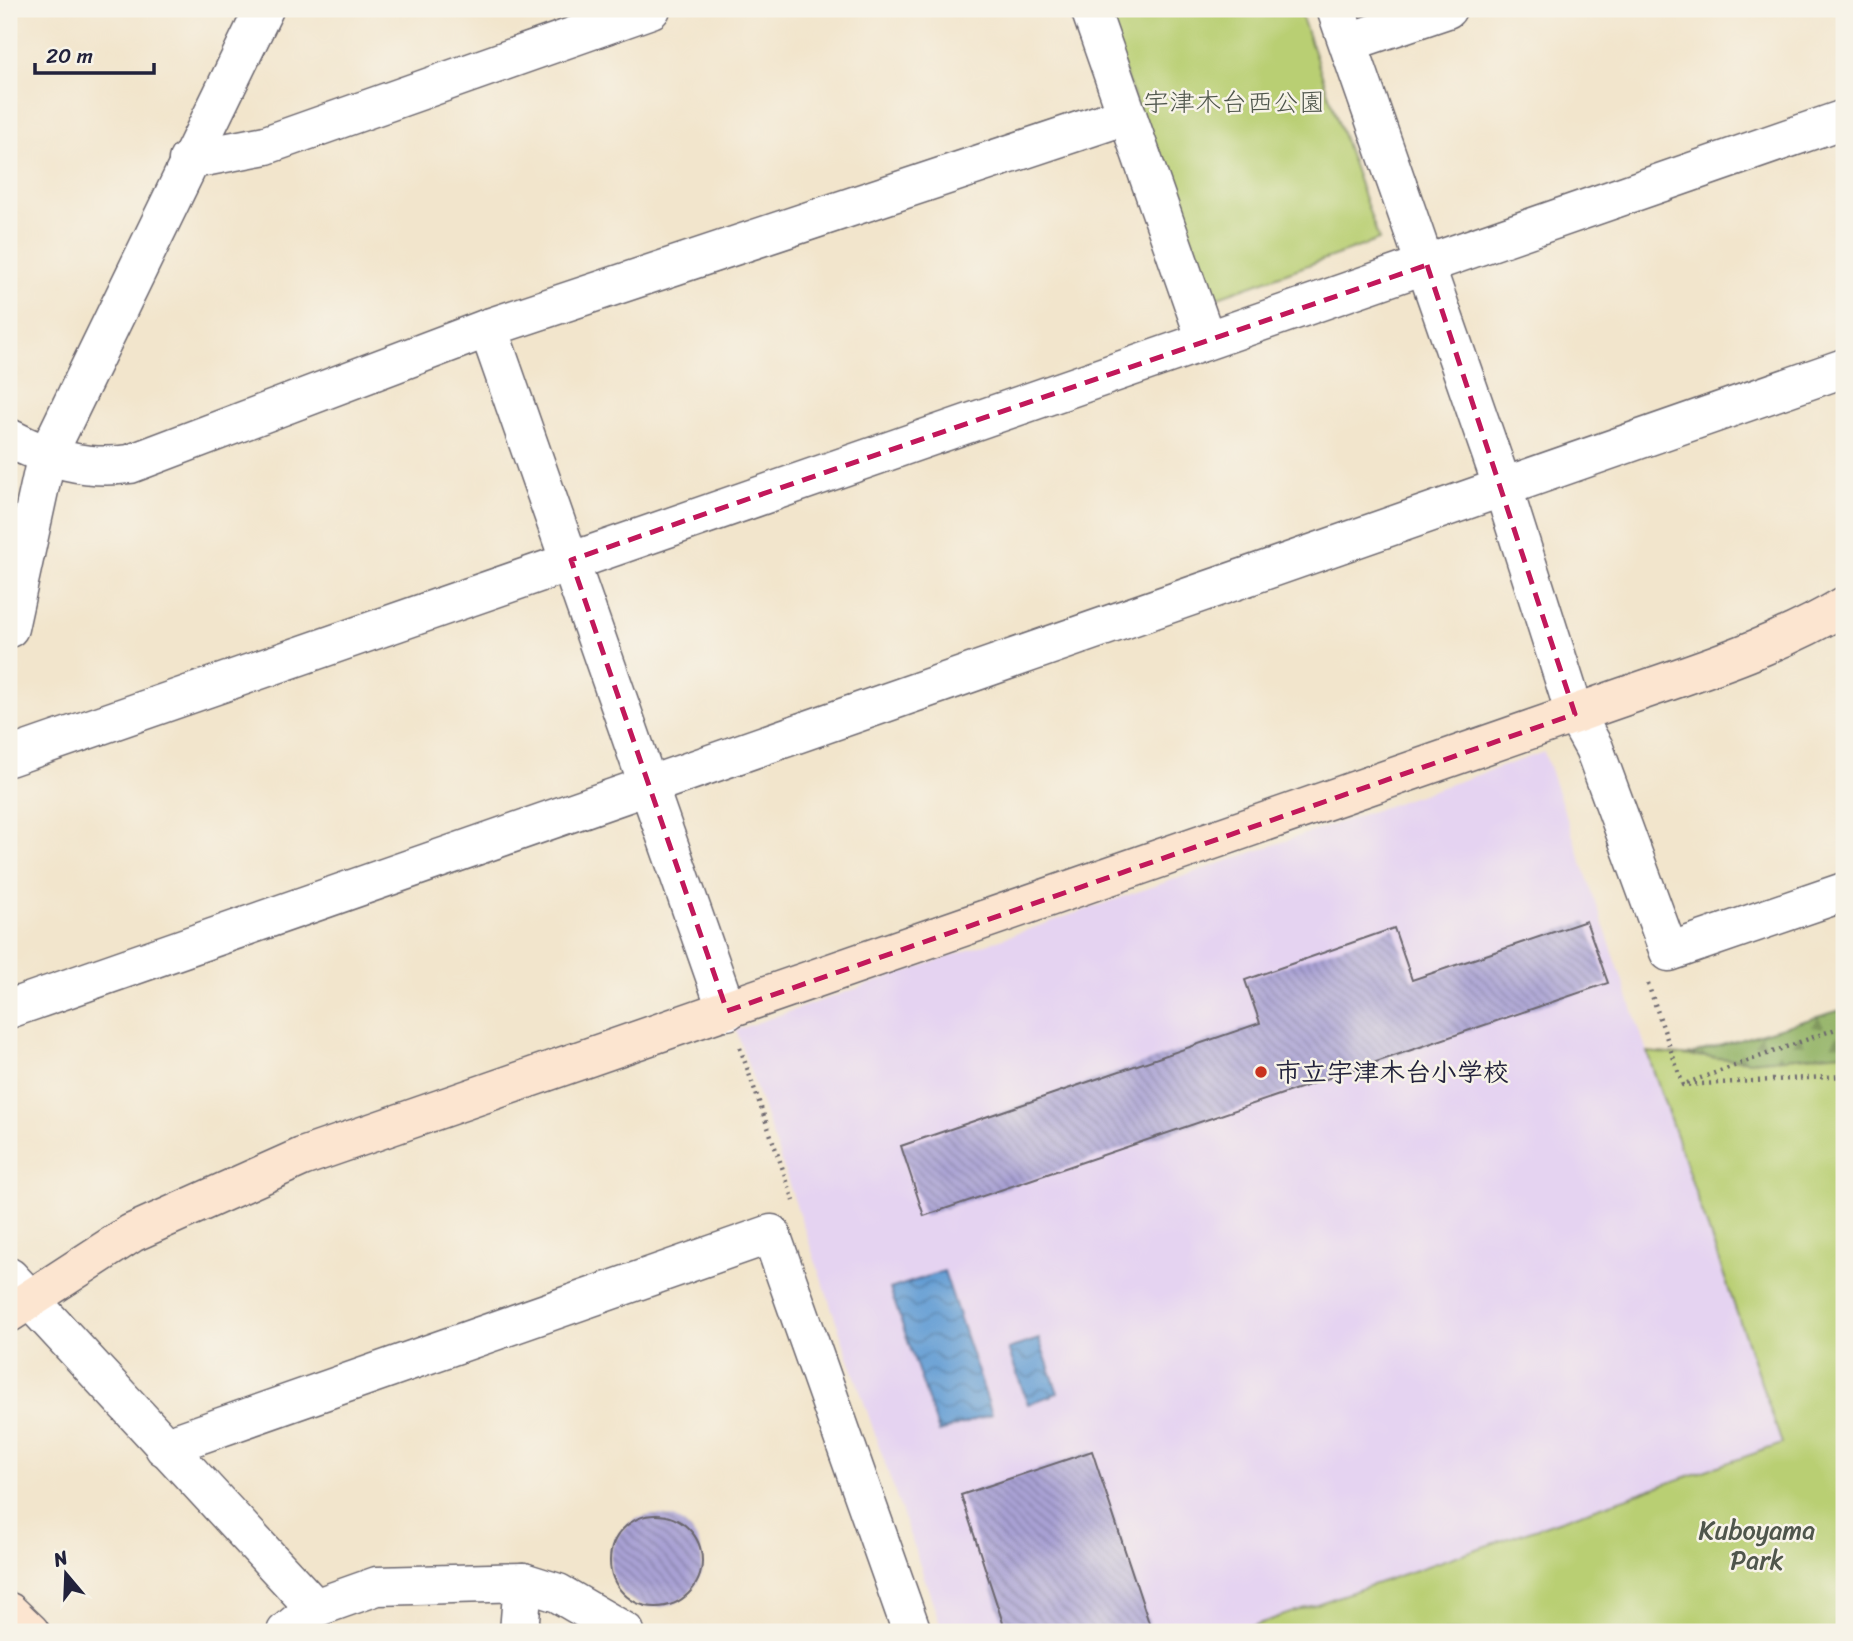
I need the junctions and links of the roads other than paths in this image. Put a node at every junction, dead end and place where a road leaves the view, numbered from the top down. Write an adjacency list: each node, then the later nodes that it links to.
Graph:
1 (264, 9): 8 (street)
2 (650, 9): 8 (street)
3 (1090, 9): 6 (street)
4 (1447, 9): 5 (street)
5 (1343, 26): 9 (street)
6 (1127, 114): 10 (street); 11 (street)
7 (1844, 119): 9 (street)
8 (188, 160): 14 (street)
9 (1427, 265): 11 (street); 15 (street)
10 (488, 328): 14 (street); 16 (street)
11 (1206, 340): 16 (street)
12 (1844, 368): 15 (street)
13 (9, 438): 14 (street)
14 (46, 458): 18 (street)
15 (1503, 488): 19 (street); 21 (street)
16 (571, 561): 20 (street); 21 (street)
17 (1844, 606): 19 (street)
18 (9, 628)
19 (1575, 714): 22 (street); 24 (street)
20 (9, 757)
21 (650, 787): 23 (street); 24 (street)
22 (1844, 892)
23 (9, 1009)
24 (727, 1011): 25 (street)
25 (15, 1295): 26 (street)
26 (164, 1447): 29 (street); 33 (street)
27 (523, 1582): 29 (street); 31 (street); 32 (street)
28 (9, 1612): 30 (street)
29 (300, 1620)
30 (30, 1632)
31 (519, 1632)
32 (625, 1632)
33 (912, 1632)

